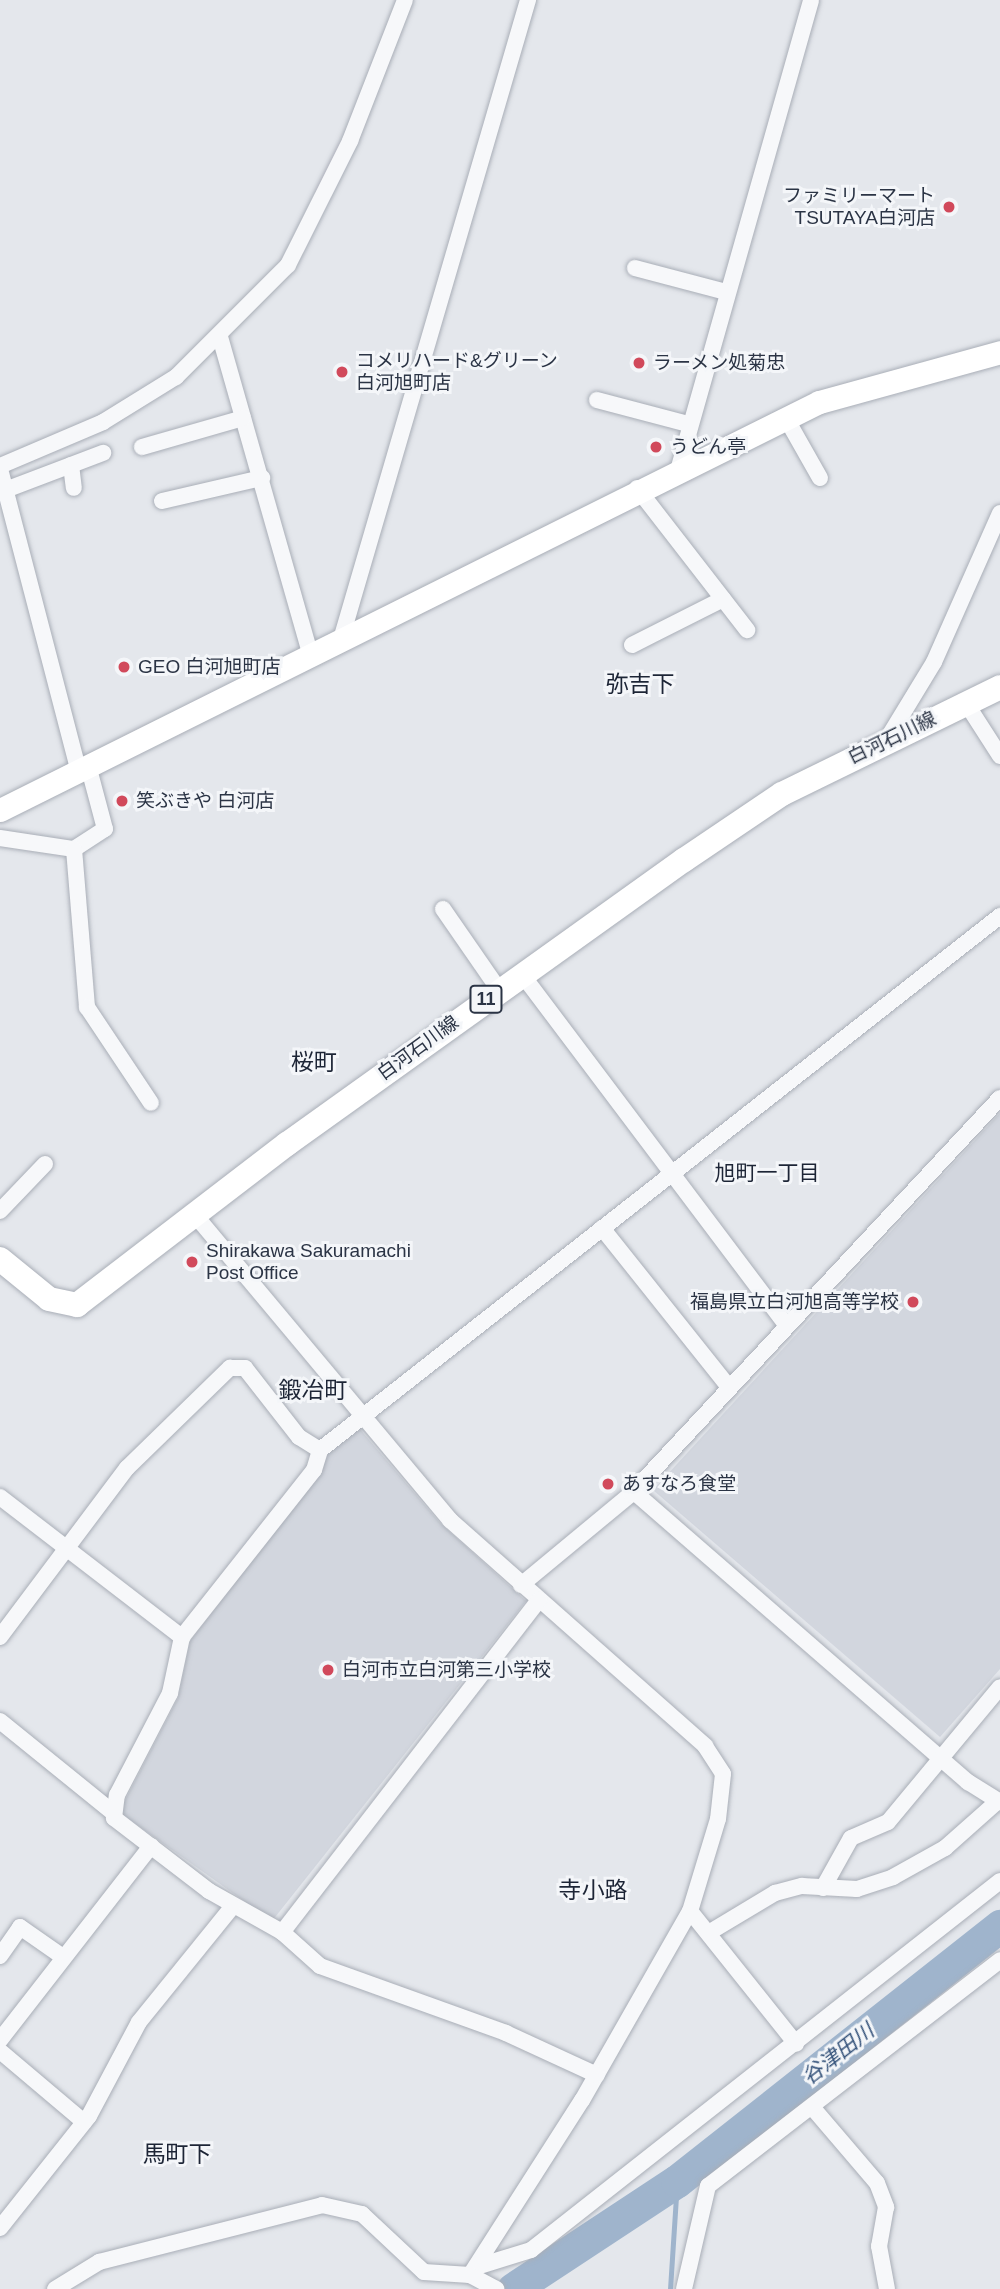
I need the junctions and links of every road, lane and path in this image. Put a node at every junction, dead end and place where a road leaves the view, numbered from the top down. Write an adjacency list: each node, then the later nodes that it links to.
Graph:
1 (405, 0): 6 (street)
2 (528, 0): 26 (street)
3 (811, 0): 5 (street)
4 (635, 268): 5 (street)
5 (726, 292): 11 (street)
6 (220, 337): 9 (street); 16 (street)
7 (1000, 352): 10 (street)
8 (597, 400): 11 (street)
9 (243, 418): 12 (street); 17 (street)
10 (786, 418): 15 (street); 18 (street)
11 (688, 424): 15 (street)
12 (142, 447)
13 (103, 453): 14 (street)
14 (71, 466): 19 (street); 21 (street)
15 (679, 467): 20 (street)
16 (0, 468): 21 (street)
17 (262, 478): 22 (street); 28 (street)
18 (820, 478)
19 (74, 488)
20 (637, 488): 24 (street); 26 (street)
21 (8, 489): 33 (street)
22 (162, 502)
23 (1000, 513): 31 (street)
24 (723, 599): 25 (street); 27 (street)
25 (747, 630)
26 (342, 636): 28 (street)
27 (632, 645)
28 (310, 652): 33 (street)
29 (1000, 687): 30 (main road, 白河石川線 / 11)
30 (966, 703): 31 (main road, 白河石川線 / 11); 32 (street)
31 (886, 741): 39 (main road, 白河石川線 / 11)
32 (1000, 756)
33 (83, 766): 34 (street); 36 (street)
34 (0, 810)
35 (0, 838): 36 (street)
36 (74, 849): 42 (street)
37 (443, 909): 40 (street)
38 (1000, 916): 44 (street)
39 (521, 973): 40 (main road, 白河石川線 / 11); 44 (street)
40 (499, 990): 46 (main road, 白河石川線 / 11)
41 (1000, 1098): 49 (street)
42 (151, 1103)
43 (45, 1164): 45 (street)
44 (674, 1172): 47 (street); 49 (street)
45 (0, 1211)
46 (195, 1215): 48 (main road, 白河石川線 / 11); 51 (street)
47 (602, 1228): 50 (street); 51 (street)
48 (0, 1259)
49 (786, 1325): 50 (street)
50 (729, 1387): 53 (street)
51 (361, 1418): 52 (street); 56 (street)
52 (320, 1450): 55 (street); 59 (street)
53 (633, 1491): 56 (street); 62 (street)
54 (0, 1497): 55 (street)
55 (66, 1550): 58 (street); 59 (street)
56 (521, 1585): 57 (street)
57 (539, 1600): 69 (street); 70 (street)
58 (0, 1637)
59 (182, 1637): 64 (street)
60 (1000, 1687): 62 (street)
61 (0, 1721): 64 (street)
62 (942, 1759): 63 (street); 67 (street)
63 (999, 1802): 67 (street)
64 (111, 1811): 65 (street)
65 (150, 1846): 68 (street); 73 (street)
66 (1000, 1881): 76 (street)
67 (823, 1888): 71 (street)
68 (233, 1906): 70 (street); 80 (street)
69 (690, 1911): 71 (street); 78 (street)
70 (282, 1932): 78 (street)
71 (710, 1932): 76 (street)
72 (0, 1956): 73 (street)
73 (63, 1957): 75 (street)
74 (1000, 1960): 79 (street)
75 (0, 2040)
76 (796, 2044): 82 (street)
77 (0, 2052): 80 (street)
78 (597, 2076): 82 (street)
79 (813, 2107): 85 (street); 86 (street)
80 (85, 2122): 81 (street)
81 (0, 2228)
82 (473, 2271): 83 (street); 84 (street)
83 (55, 2289)
84 (496, 2289)
85 (684, 2289)
86 (887, 2289)

